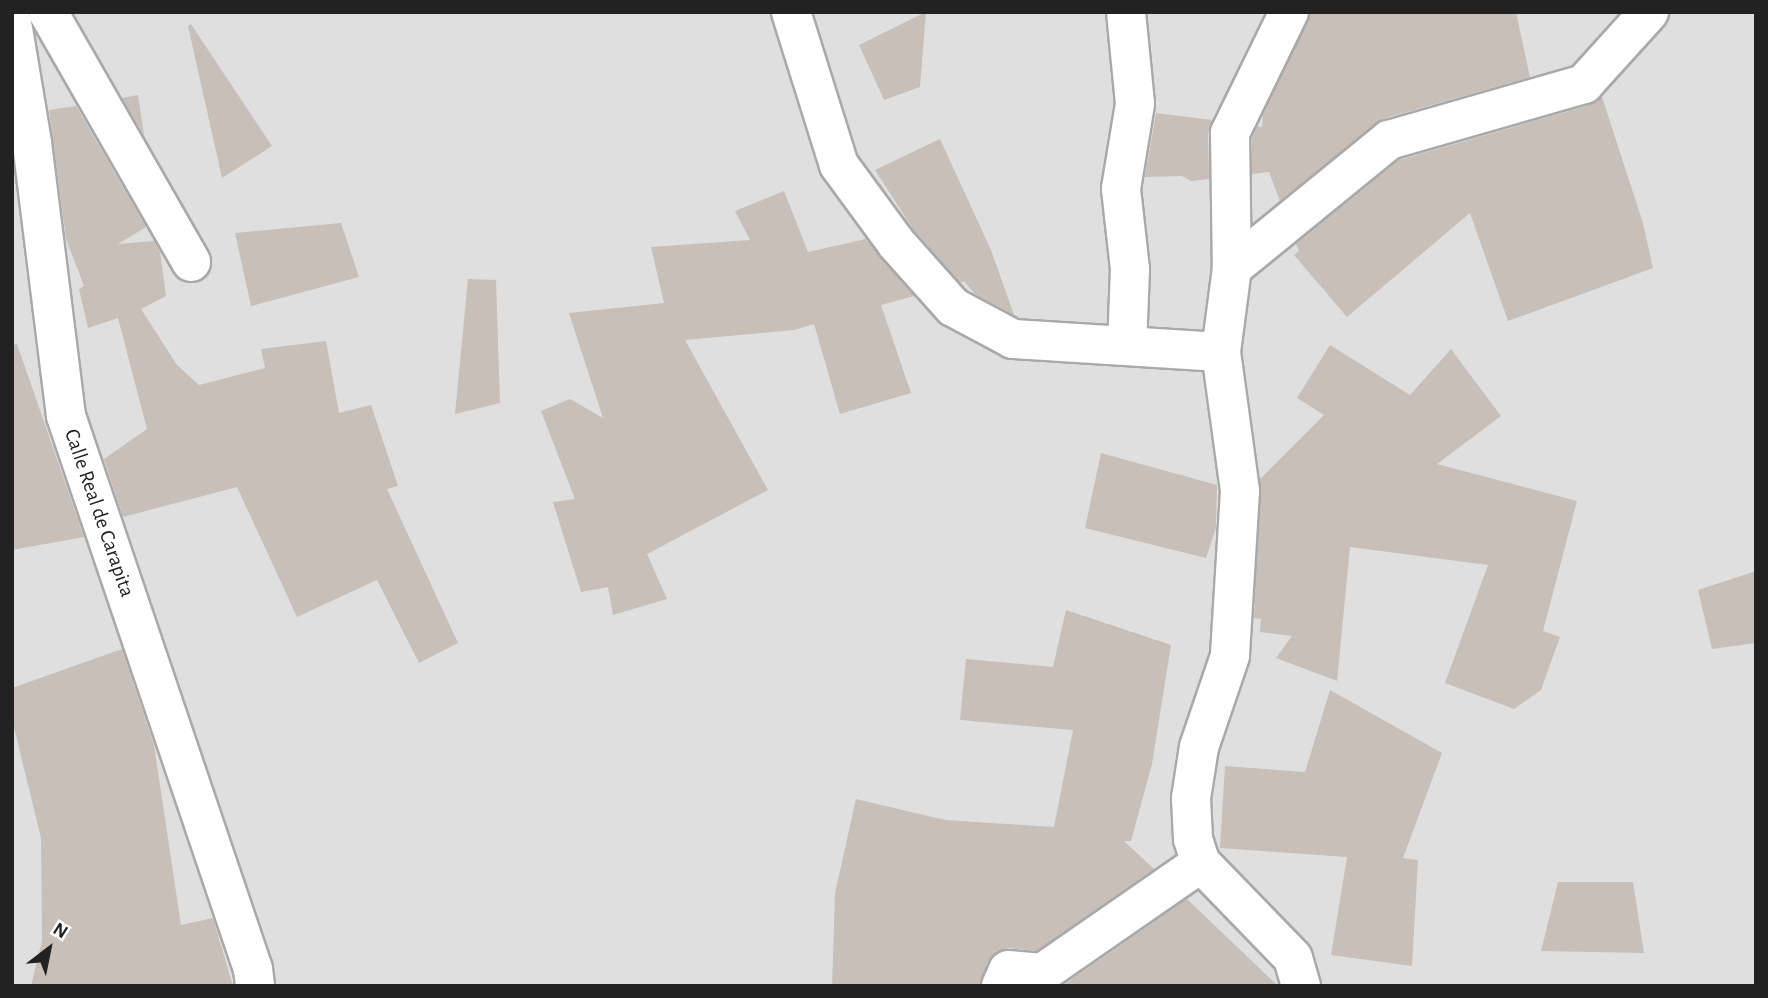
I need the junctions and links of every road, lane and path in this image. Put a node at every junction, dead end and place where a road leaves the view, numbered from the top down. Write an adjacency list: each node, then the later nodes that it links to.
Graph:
1 (48, 12): 7 (street)
2 (791, 12): 9 (street)
3 (1126, 12): 9 (street)
4 (1289, 12): 8 (street)
5 (1649, 12): 8 (street)
6 (12, 23): 12 (street, Calle Real de Carapita)
7 (191, 262)
8 (1232, 268): 10 (street)
9 (1127, 346): 10 (street)
10 (1221, 352): 11 (street)
11 (1201, 863): 13 (street); 14 (street)
12 (255, 986)
13 (1001, 986)
14 (1301, 986)

